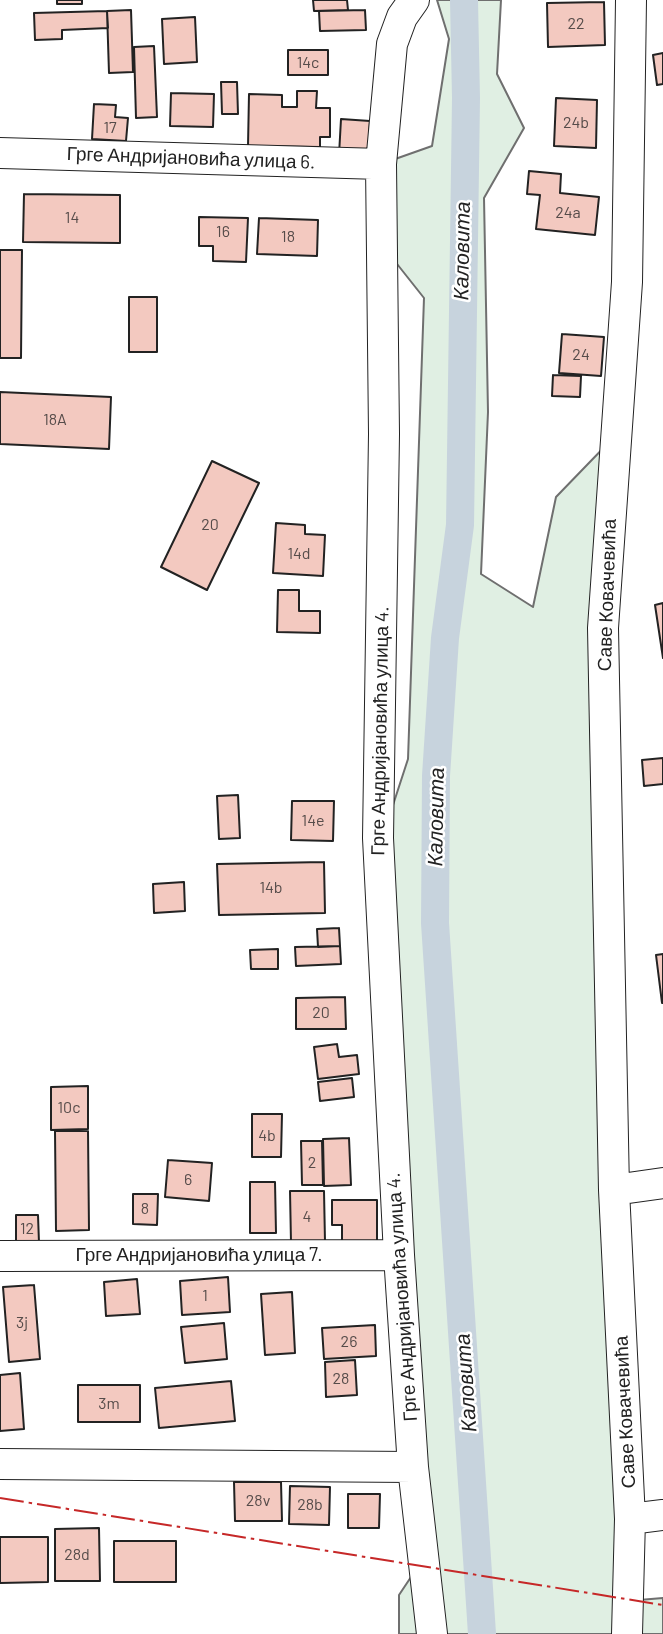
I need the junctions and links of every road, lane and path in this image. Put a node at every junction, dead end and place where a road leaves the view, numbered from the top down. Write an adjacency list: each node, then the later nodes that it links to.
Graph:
1 (414, 0): 4 (street, Грге Андријановића улица 4.)
2 (631, 0): 6 (street, Саве Ковачевића)
3 (0, 153): 4 (street, Грге Андријановића улица 6.)
4 (382, 164): 7 (street, Грге Андријановића улица 4.)
5 (663, 1183): 6 (street)
6 (614, 1190): 12 (street, Саве Ковачевића)
7 (399, 1255): 8 (street, Грге Андријановића улица 7.); 10 (street, Грге Андријановића улица 4.)
8 (0, 1256)
9 (0, 1464): 10 (street)
10 (413, 1466): 13 (street, Грге Андријановића улица 4.)
11 (663, 1515): 12 (street)
12 (630, 1519): 14 (street, Саве Ковачевића)
13 (432, 1634)
14 (627, 1634)

